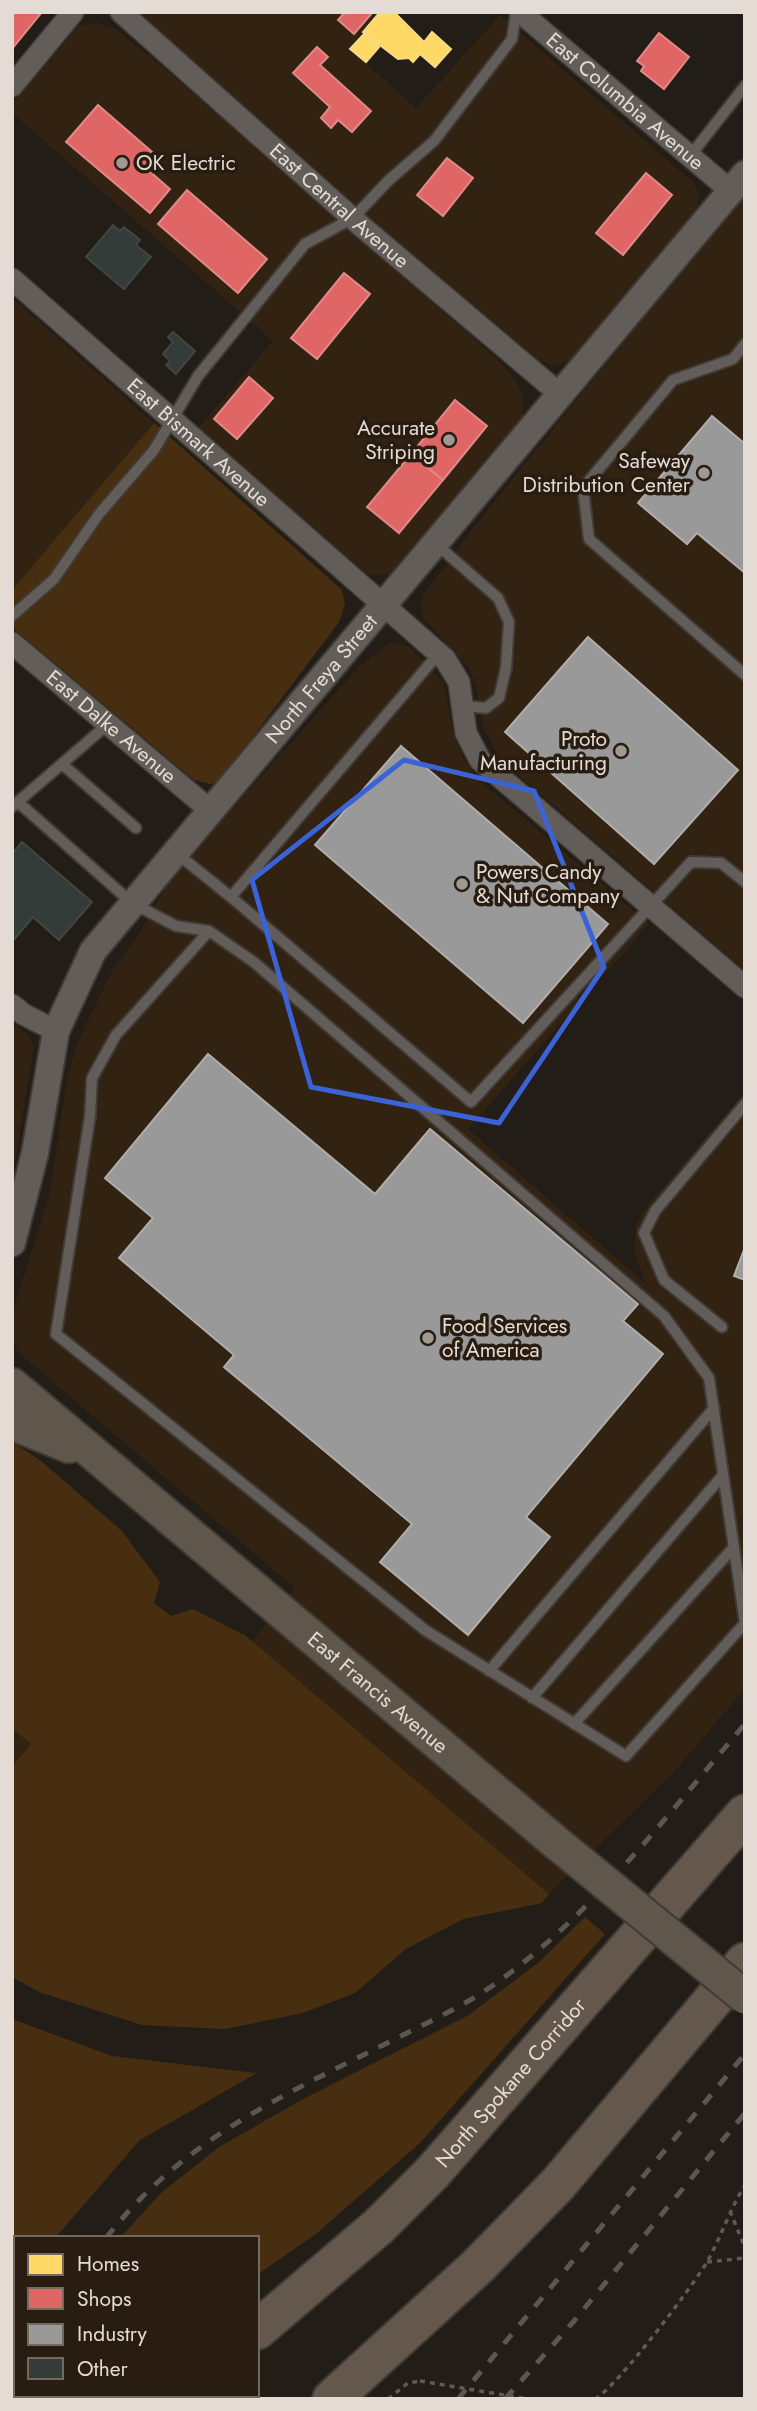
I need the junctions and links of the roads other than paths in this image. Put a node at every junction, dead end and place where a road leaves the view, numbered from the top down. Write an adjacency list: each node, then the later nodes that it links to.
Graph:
1 (73, 12): 4 (street)
2 (121, 12): 8 (street, East Central Avenue)
3 (518, 12): 6 (street, East Columbia Avenue); 8 (lane)
4 (12, 86)
5 (745, 86): 6 (lane)
6 (690, 156): 7 (street, East Columbia Avenue)
7 (738, 183): 11 (street, North Freya Street)
8 (353, 218): 11 (street, East Central Avenue); 12 (lane)
9 (12, 279): 12 (street, East Bismark Avenue)
10 (745, 344): 18 (lane)
11 (561, 395): 13 (street, North Freya Street)
12 (172, 421): 14 (street, East Bismark Avenue); 15 (lane)
13 (436, 544): 14 (street, North Freya Street); 19 (lane)
14 (384, 606): 17 (street, East Bismark Avenue); 23 (street, North Freya Street)
15 (12, 616)
16 (12, 643): 20 (street, East Dalke Avenue)
17 (439, 653): 19 (street, East Bismark Avenue); 27 (lane)
18 (745, 675)
19 (464, 706): 29 (street, East Bismark Avenue)
20 (108, 724): 21 (lane); 23 (street, East Dalke Avenue)
21 (62, 764): 22 (lane); 24 (lane)
22 (15, 804): 28 (lane)
23 (210, 810): 25 (street, North Freya Street)
24 (136, 828)
25 (175, 852): 27 (lane); 28 (street, North Freya Street)
26 (745, 882): 29 (lane)
27 (231, 897): 29 (lane)
28 (132, 903): 30 (lane); 33 (street, North Freya Street)
29 (652, 907): 31 (street, East Bismark Avenue)
30 (209, 931): 38 (lane); 43 (lane)
31 (745, 987)
32 (12, 1005): 33 (street)
33 (56, 1031): 35 (street, North Freya Street)
34 (745, 1104): 36 (lane)
35 (12, 1243)
36 (722, 1327)
37 (12, 1385): 40 (main road, East Francis Avenue)
38 (714, 1408): 41 (lane); 43 (lane)
39 (12, 1423): 40 (main road)
40 (97, 1458): 48 (main road, East Francis Avenue, bridge)
41 (723, 1475): 42 (lane); 44 (lane)
42 (734, 1547): 45 (lane); 45 (lane)
43 (489, 1671): 44 (lane)
44 (533, 1698): 45 (lane)
45 (574, 1724)
46 (745, 1814): 49 (highway, North Spokane Corridor)
47 (745, 1962): 52 (highway)
48 (745, 1997)
49 (379, 2226): 50 (highway); 51 (highway, North Spokane Corridor)
50 (259, 2311)
51 (259, 2328)
52 (332, 2399)

